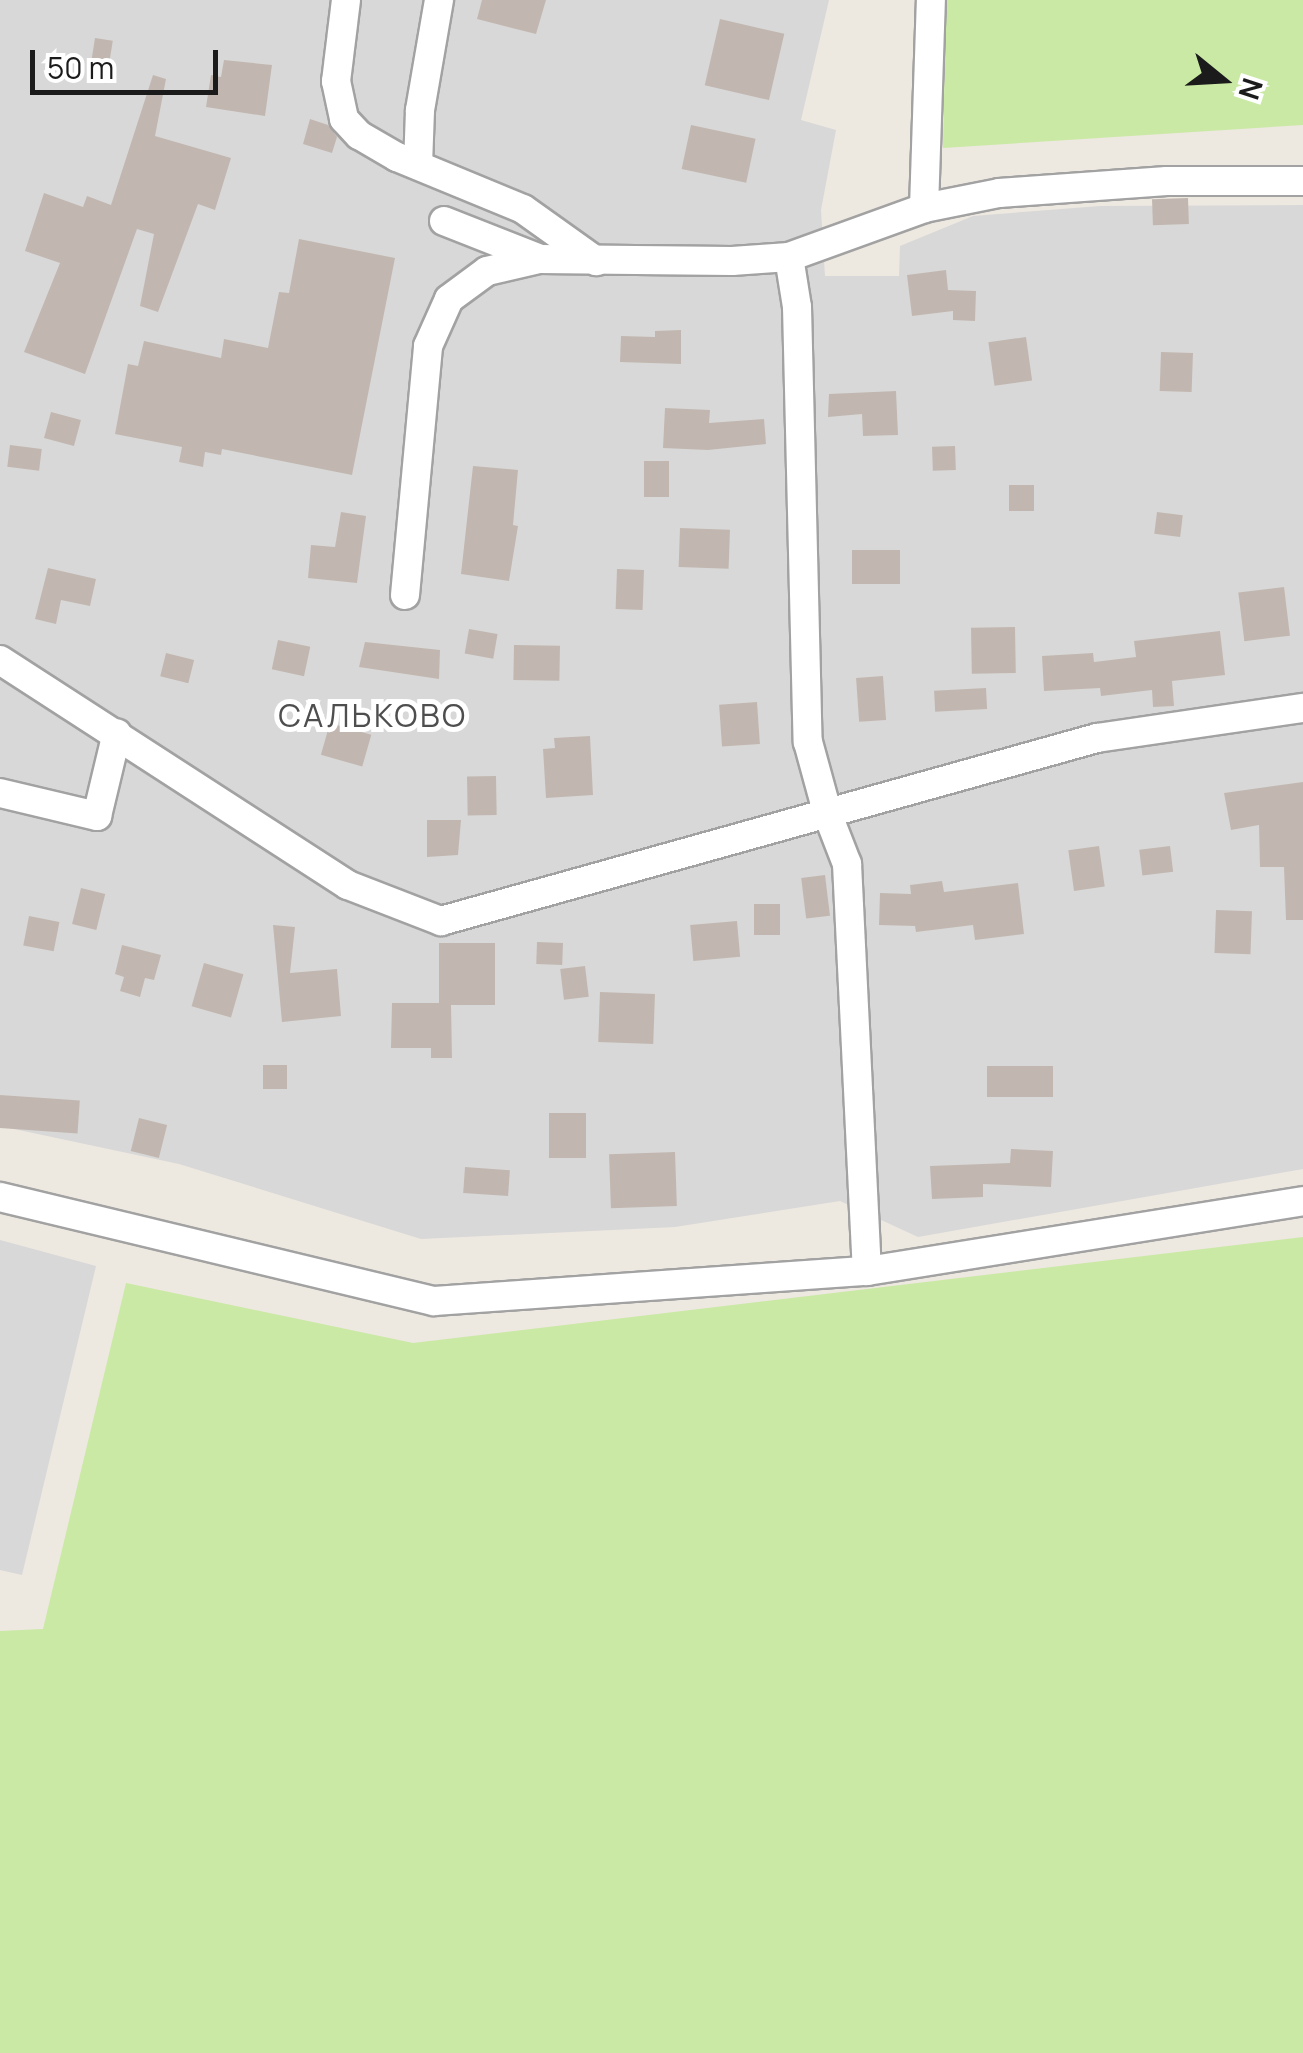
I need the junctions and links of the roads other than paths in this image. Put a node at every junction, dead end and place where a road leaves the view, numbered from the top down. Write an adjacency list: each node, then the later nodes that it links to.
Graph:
1 (346, 0): 4 (street)
2 (438, 0): 4 (street)
3 (931, 0): 6 (street)
4 (418, 165): 10 (street)
5 (1303, 181): 6 (street)
6 (924, 208): 8 (street)
7 (444, 221): 9 (street)
8 (789, 257): 10 (street); 16 (street)
9 (539, 259): 10 (street); 11 (street)
10 (596, 261)
11 (405, 596)
12 (0, 660): 14 (street)
13 (1303, 708): 16 (street)
14 (117, 733): 15 (street); 16 (street)
15 (0, 793)
16 (828, 816): 19 (street)
17 (0, 1197): 19 (street)
18 (1303, 1201): 19 (street)
19 (867, 1271)

